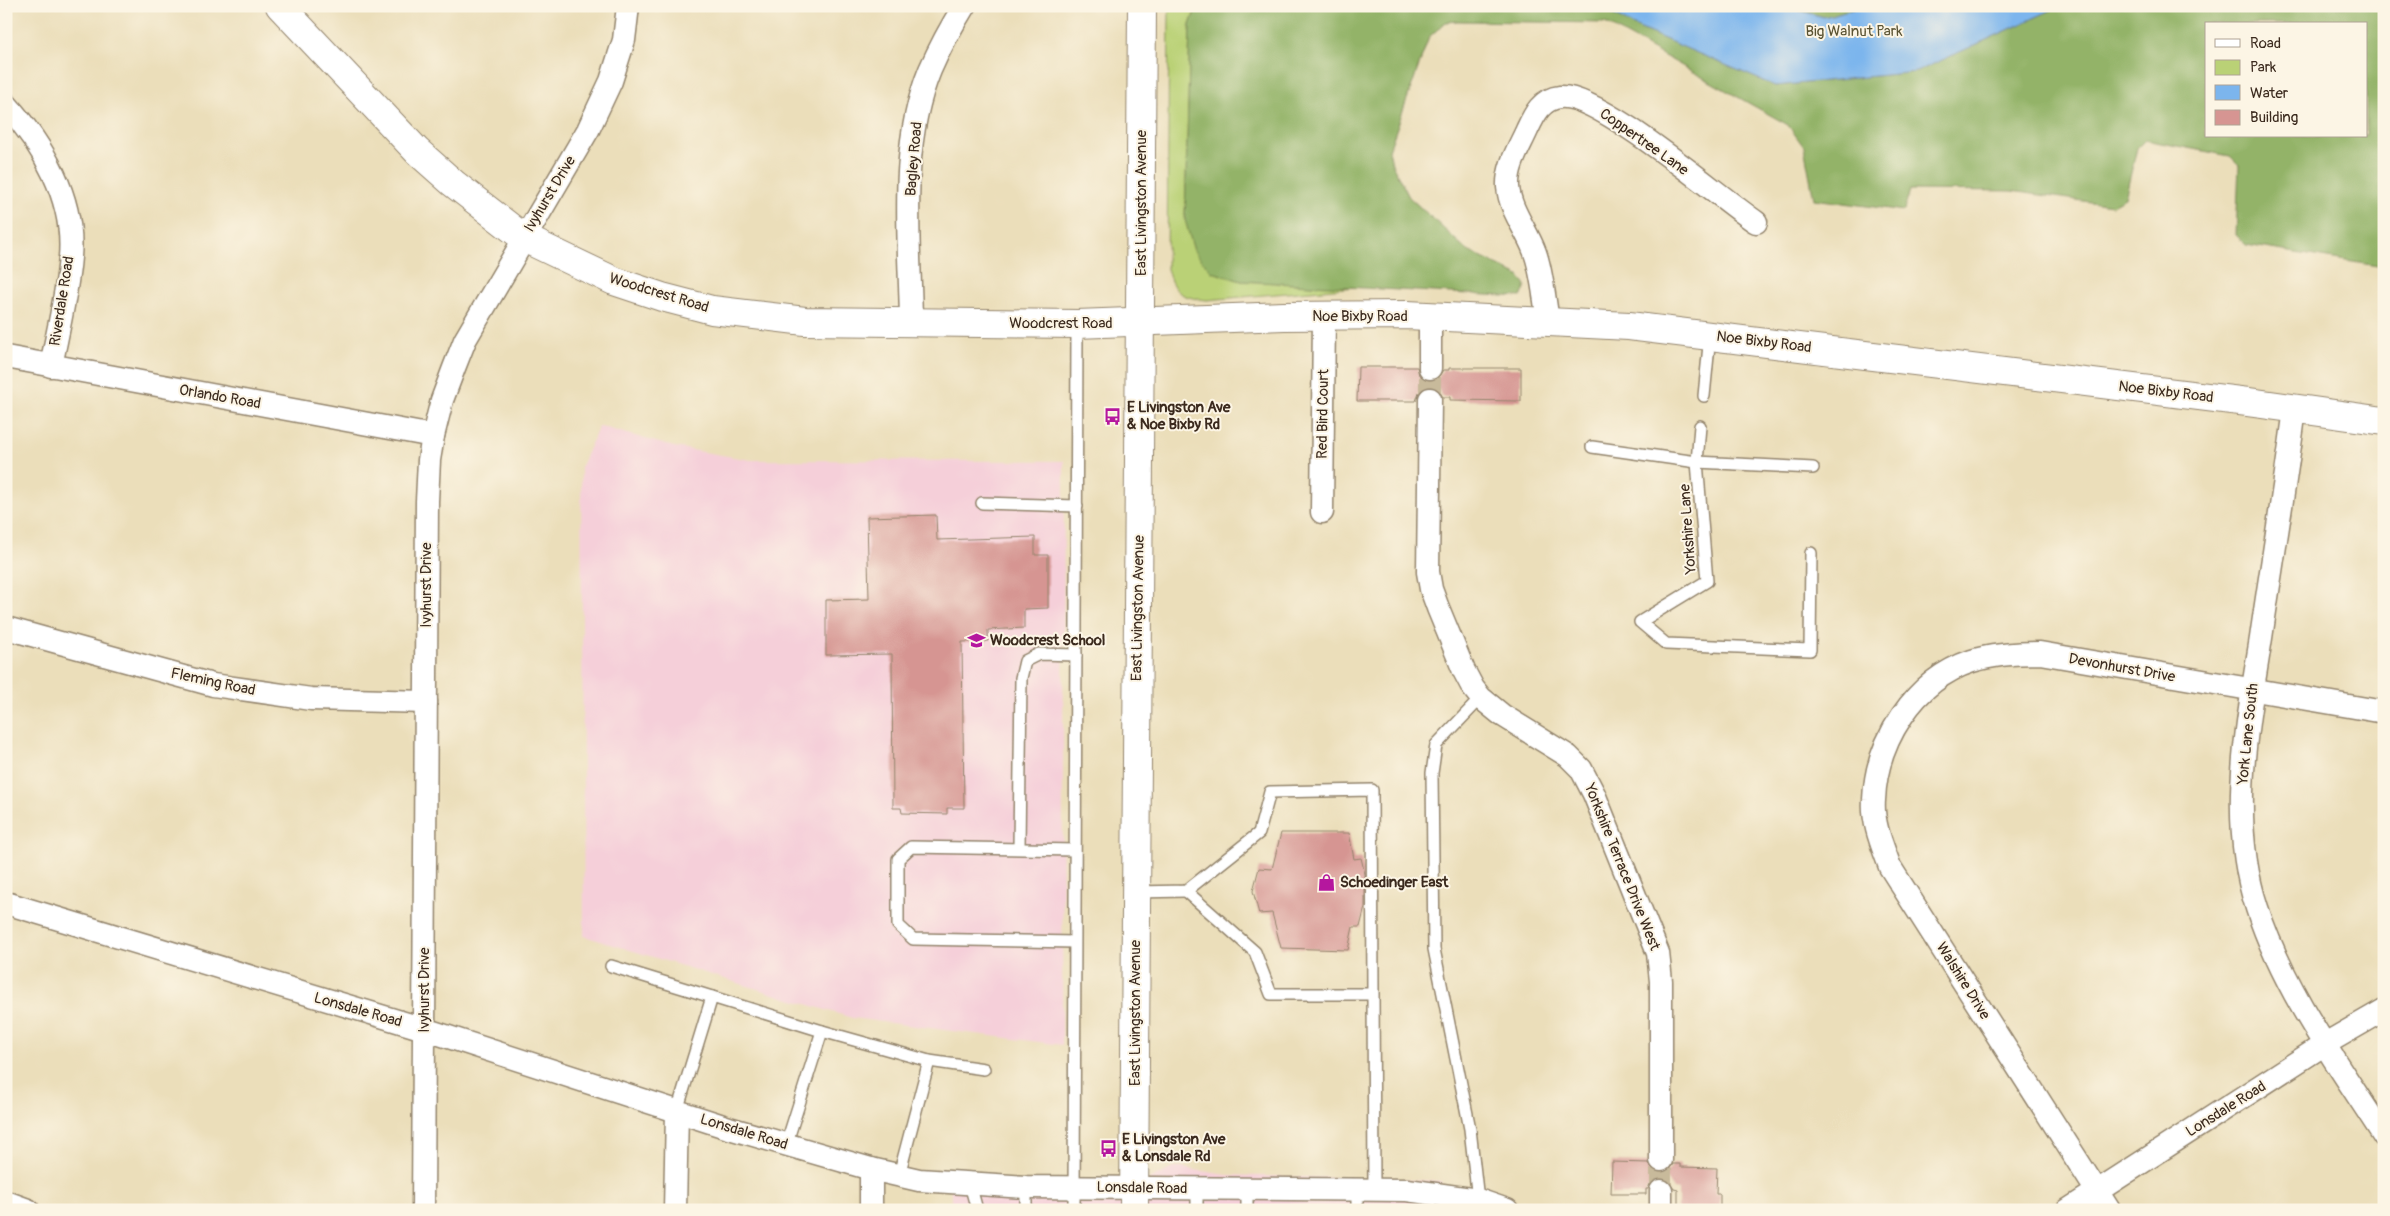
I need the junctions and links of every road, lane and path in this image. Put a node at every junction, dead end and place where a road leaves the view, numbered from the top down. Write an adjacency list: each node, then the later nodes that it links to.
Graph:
1 (280, 6): 7 (street, Woodcrest Road)
2 (628, 6): 7 (street, Ivyhurst Drive)
3 (964, 6): 11 (street, Bagley Road)
4 (1142, 6): 12 (street, East Livingston Avenue)
5 (6, 104): 16 (street, Riverdale Road)
6 (1756, 222): 10 (street, Coppertree Lane)
7 (524, 238): 11 (street, Woodcrest Road); 23 (street, Ivyhurst Drive)
8 (1324, 316): 9 (street, Noe Bixby Road); 12 (street, Noe Bixby Road); 29 (street, Red Bird Court)
9 (1430, 316): 10 (street, Noe Bixby Road); 17 (street)
10 (1548, 320): 14 (street, Noe Bixby Road)
11 (911, 322): 13 (street, Woodcrest Road)
12 (1140, 322): 13 (street, Woodcrest Road); 41 (street, East Livingston Avenue)
13 (1077, 324): 28 (lane)
14 (1710, 335): 18 (lane); 20 (street, Noe Bixby Road)
15 (6, 358): 16 (street, Orlando Road)
16 (51, 366): 23 (street, Orlando Road)
17 (1430, 368)
18 (1704, 396)
19 (1430, 399): 34 (street, Yorkshire Terrace Drive West)
20 (2295, 410): 21 (street, Noe Bixby Road); 33 (street, York Lane South)
21 (2384, 421)
22 (1700, 426): 25 (lane, Yorkshire Lane)
23 (433, 436): 35 (street, Ivyhurst Drive)
24 (1592, 447): 25 (lane)
25 (1697, 462): 26 (lane); 30 (lane, Yorkshire Lane)
26 (1813, 468)
27 (982, 504): 28 (lane)
28 (1077, 506): 32 (lane)
29 (1322, 512)
30 (1811, 553)
31 (6, 628): 35 (street, Fleming Road)
32 (1076, 655): 38 (lane); 39 (lane)
33 (2252, 688): 36 (street, Devonhurst Drive); 37 (street, Devonhurst Drive); 50 (street, York Lane South)
34 (1481, 698): 56 (street, Yorkshire Terrace Drive West); 67 (lane)
35 (426, 702): 48 (street, Ivyhurst Drive)
36 (2384, 712)
37 (1889, 735): 62 (street, Walshire Drive)
38 (1019, 848): 39 (lane); 43 (lane)
39 (1074, 850): 43 (lane)
40 (1186, 891): 41 (lane); 45 (lane); 45 (lane)
41 (1136, 892): 64 (street, East Livingston Avenue)
42 (6, 903): 48 (street, Lonsdale Road)
43 (1074, 942): 61 (lane)
44 (611, 966): 46 (lane)
45 (1372, 994): 63 (lane)
46 (712, 998): 49 (lane); 53 (lane)
47 (2384, 1010): 50 (street, Lonsdale Road)
48 (424, 1029): 53 (street, Lonsdale Road); 70 (street, Ivyhurst Drive)
49 (822, 1031): 51 (lane); 55 (lane)
50 (2325, 1044): 54 (street, York Lane South); 62 (street, Lonsdale Road)
51 (929, 1061): 52 (lane); 58 (lane)
52 (984, 1069)
53 (677, 1111): 55 (street, Lonsdale Road); 71 (street)
54 (2384, 1136)
55 (786, 1144): 57 (street, Lonsdale Road)
56 (1661, 1160)
57 (871, 1169): 58 (street, Lonsdale Road); 72 (street)
58 (899, 1175): 59 (street, Lonsdale Road)
59 (970, 1184): 60 (street, Lonsdale Road); 73 (lane)
60 (1026, 1187): 61 (street, Lonsdale Road); 74 (lane)
61 (1074, 1187): 64 (street, Lonsdale Road); 75 (lane)
62 (2096, 1191): 77 (street, Lonsdale Road); 78 (street, Walshire Drive)
63 (1363, 1196): 66 (street, Lonsdale Road); 67 (street, Lonsdale Road)
64 (1134, 1199): 65 (street, Lonsdale Road)
65 (1197, 1199): 66 (street, Lonsdale Road)
66 (1247, 1199)
67 (1478, 1200): 76 (street, Lonsdale Road)
68 (6, 1202): 69 (street)
69 (28, 1210)
70 (423, 1210)
71 (675, 1210)
72 (871, 1210)
73 (977, 1210)
74 (1026, 1210)
75 (1074, 1210)
76 (1507, 1210)
77 (2068, 1210)
78 (2109, 1210)

